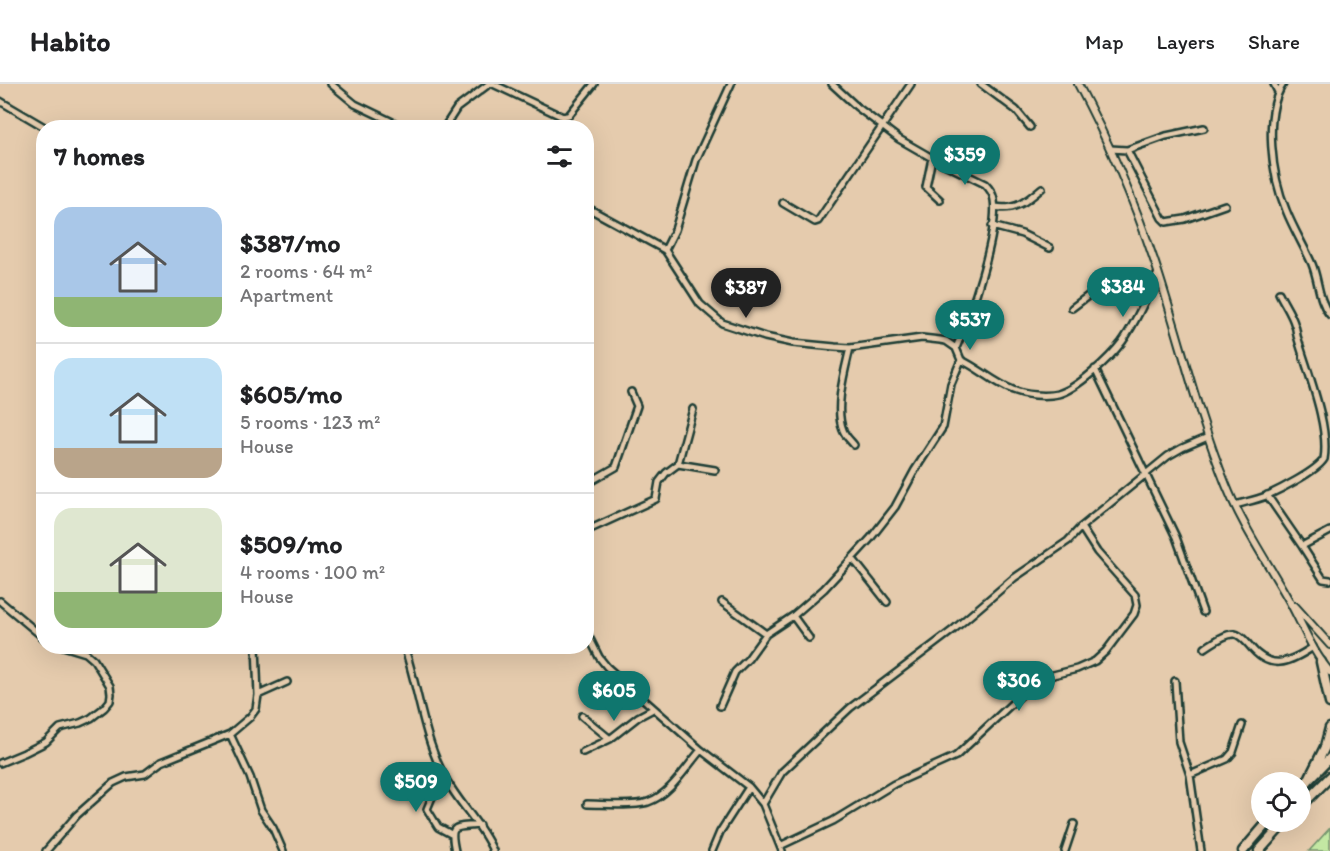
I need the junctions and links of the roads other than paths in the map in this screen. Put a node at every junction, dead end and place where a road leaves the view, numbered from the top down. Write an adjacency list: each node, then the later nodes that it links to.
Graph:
1 (331, 84): 13 (street)
2 (491, 84): 3 (street); 14 (street)
3 (594, 84)
4 (731, 84): 30 (street)
5 (832, 84): 16 (street)
6 (911, 84): 16 (street)
7 (981, 84): 17 (street)
8 (1078, 84): 19 (street)
9 (1274, 84): 11 (street)
10 (1283, 84): 11 (street)
11 (1278, 92): 35 (street)
12 (0, 101): 15 (street)
13 (388, 120)
14 (449, 120)
15 (36, 122)
16 (882, 126): 21 (street); 24 (street)
17 (1030, 127)
18 (1204, 129): 20 (street)
19 (1110, 149): 20 (street); 31 (street)
20 (1127, 150): 25 (street)
21 (932, 158): 23 (street); 26 (street)
22 (1042, 188): 26 (street)
23 (940, 200)
24 (783, 204)
25 (1225, 205)
26 (994, 207): 28 (street)
27 (594, 211): 30 (street)
28 (992, 226): 29 (street); 37 (street)
29 (1050, 248)
30 (665, 250): 36 (street)
31 (1158, 273): 32 (street); 42 (street)
32 (1152, 285): 34 (street); 39 (street)
33 (1279, 292): 48 (street)
34 (1072, 308)
35 (1330, 315)
36 (850, 348): 37 (street); 43 (street)
37 (956, 348): 38 (street)
38 (961, 360): 39 (street); 54 (street)
39 (1095, 369): 46 (street)
40 (631, 392): 47 (street)
41 (693, 410): 44 (street)
42 (1208, 437): 46 (street); 49 (street)
43 (854, 445)
44 (678, 464): 45 (street); 50 (street)
45 (715, 470)
46 (1147, 473): 51 (street); 60 (street)
47 (594, 479)
48 (1267, 495): 49 (street); 53 (street)
49 (1235, 505): 56 (street)
50 (594, 527)
51 (1081, 527): 97 (street); 103 (street)
52 (1330, 531): 53 (street)
53 (1302, 546): 55 (street)
54 (853, 559): 59 (street); 61 (street)
55 (1330, 580)
56 (1287, 596): 65 (street); 67 (street)
57 (0, 601): 62 (street)
58 (722, 602): 63 (street)
59 (887, 602)
60 (1203, 612)
61 (792, 616): 63 (street); 64 (street)
62 (36, 631)
63 (766, 634): 78 (street)
64 (809, 638)
65 (1330, 645)
66 (594, 646): 79 (street)
67 (1313, 647): 68 (street); 72 (street)
68 (1205, 648)
69 (87, 654): 88 (street)
70 (256, 654): 76 (street)
71 (406, 654): 89 (street)
72 (1321, 662): 73 (street); 77 (highway)
73 (1330, 672)
74 (1175, 681): 90 (street)
75 (287, 682): 76 (street)
76 (258, 695): 83 (street)
77 (1330, 703)
78 (720, 706)
79 (653, 709): 84 (street); 85 (street)
80 (582, 716): 84 (street)
81 (1242, 724): 90 (street)
82 (1330, 728): 91 (highway)
83 (230, 735): 104 (street); 105 (street)
84 (610, 738): 86 (street)
85 (701, 750): 94 (street); 96 (street)
86 (583, 752)
87 (1330, 758): 93 (highway)
88 (0, 763)
89 (442, 773): 99 (street); 102 (street)
90 (1190, 775): 110 (street)
91 (1311, 775)
92 (1330, 777): 95 (highway)
93 (1311, 778)
94 (749, 787): 97 (street); 108 (street)
95 (1311, 796)
96 (587, 804)
97 (763, 804): 103 (street)
98 (1074, 824): 109 (street)
99 (479, 825): 102 (street); 107 (street)
100 (1259, 832): 111 (highway)
101 (1276, 832): 112 (highway)
102 (451, 834): 106 (street)
103 (781, 849)
104 (46, 851)
105 (283, 851)
106 (455, 851)
107 (493, 851)
108 (712, 851)
109 (1065, 851)
110 (1201, 851)
111 (1243, 851)
112 (1259, 851)

